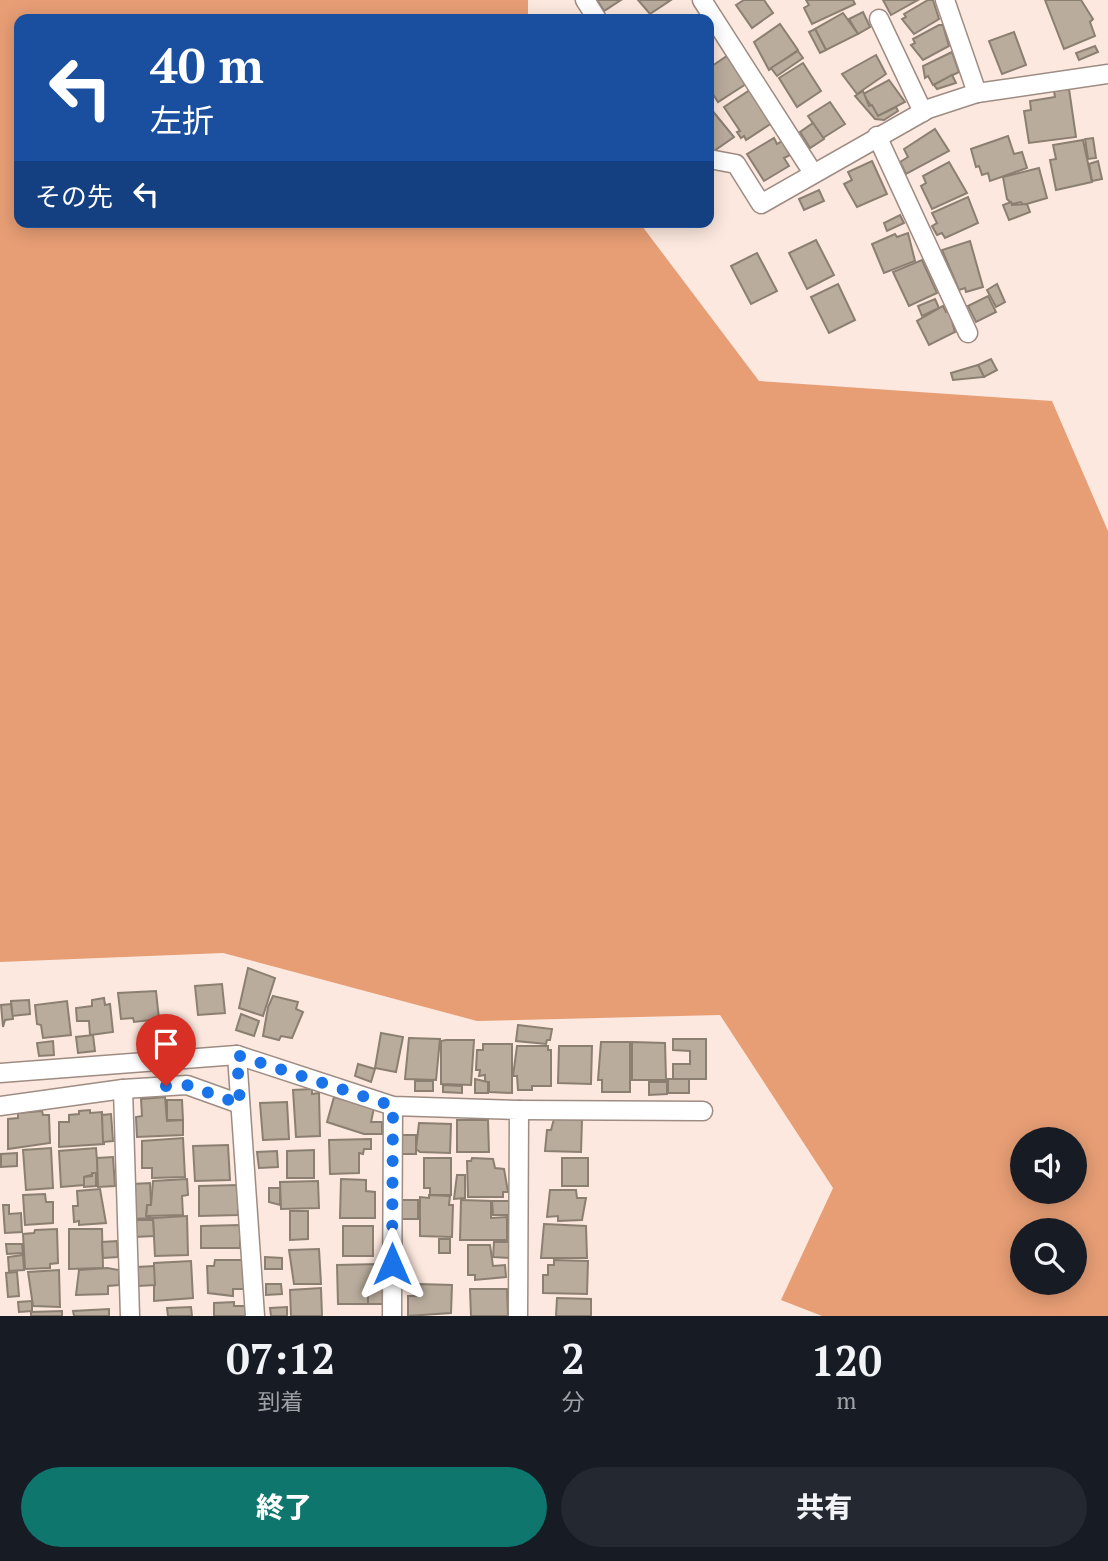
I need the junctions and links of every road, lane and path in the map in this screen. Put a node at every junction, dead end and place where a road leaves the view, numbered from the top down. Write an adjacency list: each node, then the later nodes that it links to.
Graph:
1 (945, 0): 5 (street)
2 (714, 19): 9 (street)
3 (879, 19): 6 (street)
4 (1108, 74): 5 (street)
5 (977, 93): 6 (street)
6 (923, 111): 7 (street)
7 (877, 136): 9 (street); 10 (street)
8 (714, 160): 9 (street)
9 (813, 173)
10 (968, 333)
11 (237, 1055): 12 (street); 14 (street); 16 (street)
12 (0, 1073)
13 (123, 1088): 14 (street); 15 (street); 19 (street)
14 (240, 1104): 20 (street)
15 (0, 1106)
16 (393, 1106): 17 (street); 21 (street)
17 (519, 1110): 18 (street); 22 (street)
18 (703, 1111)
19 (130, 1316)
20 (254, 1316)
21 (392, 1316)
22 (517, 1316)

